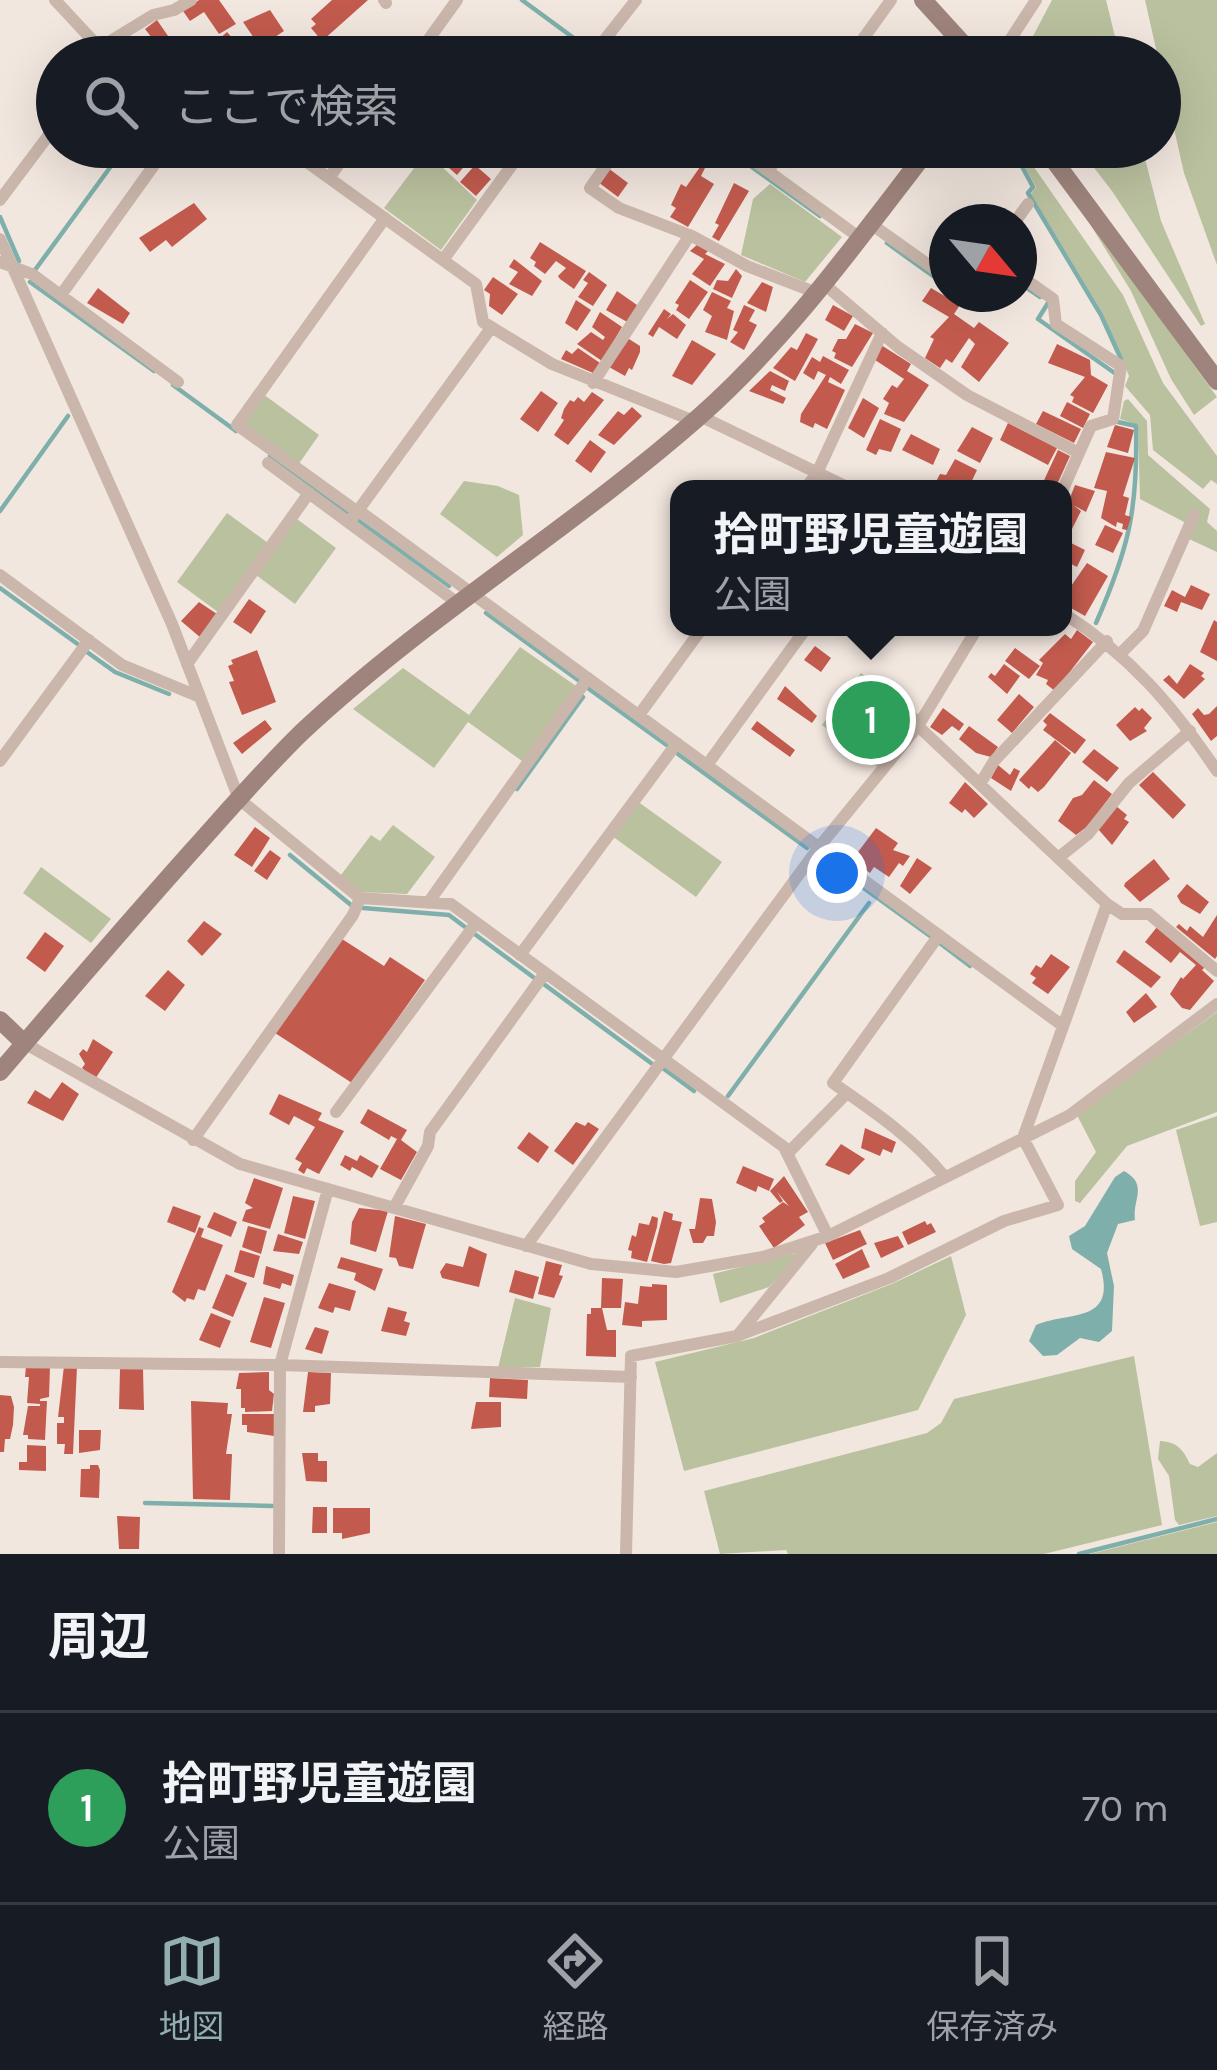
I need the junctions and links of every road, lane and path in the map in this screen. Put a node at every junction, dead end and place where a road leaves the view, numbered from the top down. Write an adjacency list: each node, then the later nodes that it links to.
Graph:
1 (55, 0): 8 (street)
2 (191, 0): 9 (street)
3 (457, 0): 10 (street)
4 (636, 0): 11 (street)
5 (891, 0): 12 (street)
6 (923, 0): 13 (street)
7 (1036, 0): 14 (street)
8 (88, 36)
9 (128, 36)
10 (431, 36)
11 (608, 36)
12 (865, 36)
13 (956, 36)
14 (1013, 36)
15 (36, 152): 27 (street)
16 (152, 168): 37 (street)
17 (315, 168): 26 (street)
18 (336, 168): 26 (street)
19 (510, 168): 32 (street)
20 (604, 168): 30 (street)
21 (764, 168): 25 (street)
22 (770, 168): 25 (street)
23 (914, 168): 29 (street)
24 (1060, 168): 40 (street)
25 (768, 171): 29 (street)
26 (329, 178): 28 (street)
27 (0, 200)
28 (385, 218): 32 (street); 51 (street)
29 (865, 231): 34 (street); 36 (street)
30 (690, 235): 36 (street); 42 (street)
31 (0, 238): 33 (street)
32 (443, 260): 38 (street)
33 (6, 264): 37 (street); 62 (street)
34 (929, 268)
35 (1037, 287): 44 (street)
36 (821, 289): 39 (street); 43 (street)
37 (61, 295): 41 (street)
38 (491, 328): 42 (street); 51 (street)
39 (882, 333): 44 (street); 46 (street)
40 (1217, 381)
41 (178, 382)
42 (593, 383): 43 (street)
43 (697, 418): 46 (street); 54 (street)
44 (1079, 452): 49 (street)
45 (268, 463): 50 (street)
46 (818, 472): 47 (street); 48 (street)
47 (812, 480)
48 (834, 480)
49 (1067, 480)
50 (309, 493): 51 (street); 62 (street)
51 (355, 515): 54 (street)
52 (1194, 515): 61 (street)
53 (0, 575): 59 (street)
54 (466, 599): 63 (street); 73 (street)
55 (1072, 620): 60 (street)
56 (697, 636): 65 (street)
57 (800, 636): 70 (street)
58 (973, 636): 66 (street)
59 (89, 640): 64 (street); 69 (street)
60 (1107, 641): 61 (street); 72 (street)
61 (1121, 653): 67 (street)
62 (187, 664): 64 (street)
63 (588, 678): 65 (street); 77 (street)
64 (200, 697): 73 (street)
65 (639, 715): 68 (street)
66 (918, 726): 72 (street); 74 (street)
67 (1190, 731): 71 (street); 75 (street)
68 (676, 742): 70 (street); 81 (street)
69 (0, 761)
70 (707, 765): 74 (street)
71 (1217, 771)
72 (980, 784): 75 (street)
73 (239, 799): 76 (street); 87 (street)
74 (818, 847): 80 (street); 88 (street)
75 (1058, 858): 78 (street)
76 (360, 898): 77 (street); 93 (street)
77 (428, 902): 79 (street)
78 (1107, 904): 82 (street); 86 (street)
79 (476, 923): 81 (street); 91 (street)
80 (939, 935): 86 (street); 90 (street)
81 (520, 955): 83 (street)
82 (1217, 971)
83 (544, 973): 88 (street); 97 (street)
84 (1217, 1004): 92 (street)
85 (0, 1020): 87 (street)
86 (1063, 1026): 92 (street)
87 (24, 1043): 89 (street); 93 (street)
88 (663, 1059): 94 (street); 100 (street)
89 (0, 1072)
90 (848, 1093): 94 (street); 95 (street)
91 (336, 1112)
92 (1023, 1138): 95 (street); 101 (street)
93 (193, 1140): 96 (street)
94 (788, 1153): 98 (street)
95 (945, 1177): 98 (street)
96 (328, 1189): 97 (street); 103 (street)
97 (394, 1208): 100 (street)
98 (828, 1236): 99 (street)
99 (813, 1242): 100 (street); 101 (street)
100 (526, 1246)
101 (737, 1336): 104 (street)
102 (0, 1362): 103 (street)
103 (280, 1366): 104 (street); 105 (street)
104 (631, 1377): 106 (street)
105 (278, 1554)
106 (626, 1554)

